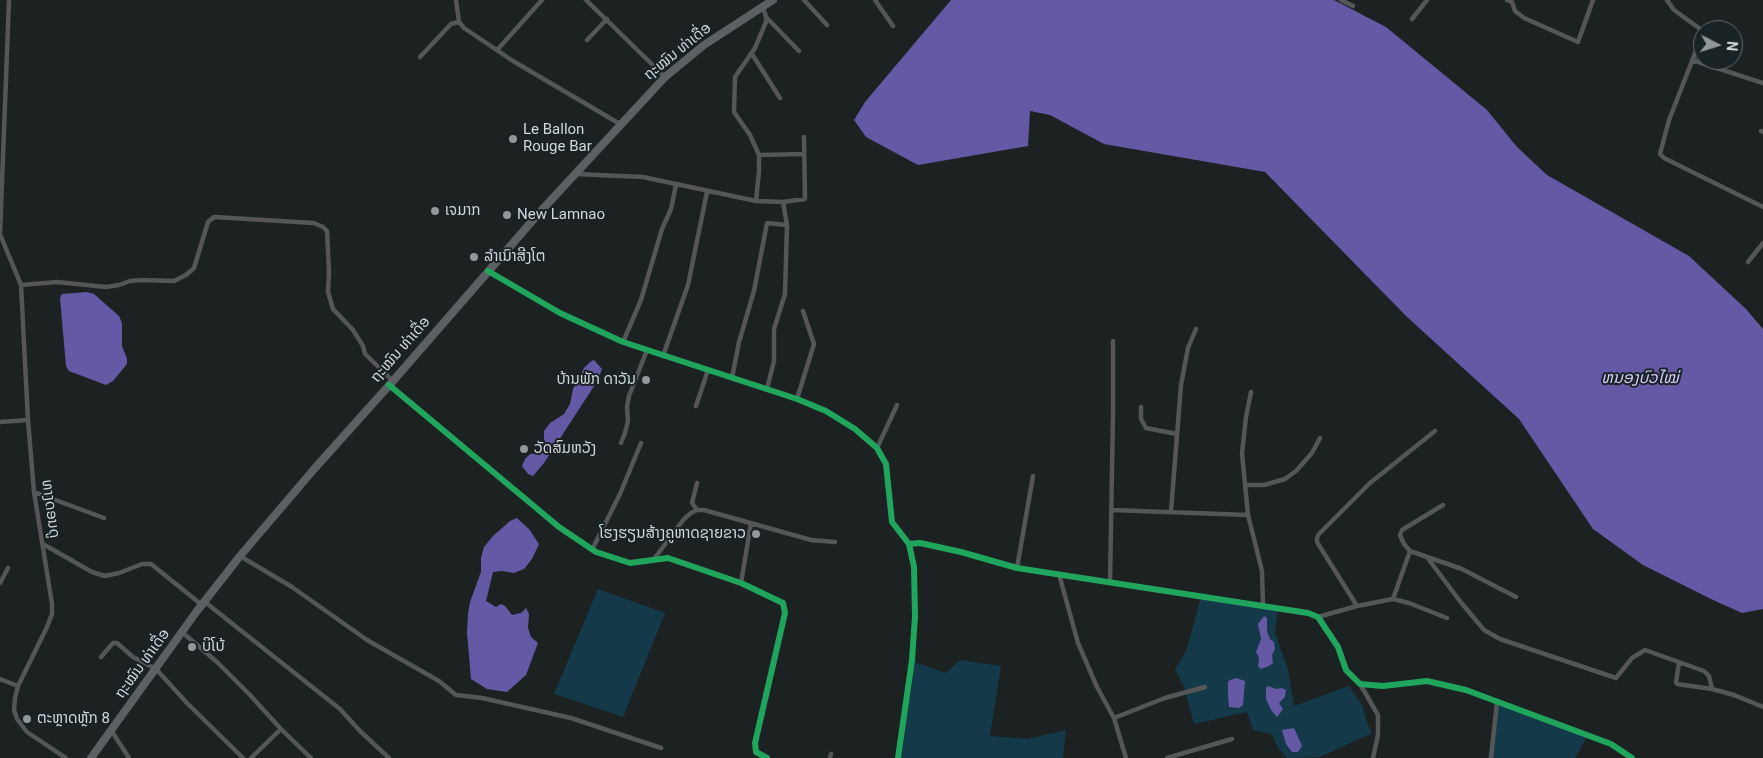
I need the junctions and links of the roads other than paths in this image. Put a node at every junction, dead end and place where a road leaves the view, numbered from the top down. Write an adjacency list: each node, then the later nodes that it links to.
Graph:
1 (9, 0): 29 (street)
2 (456, 0): 18 (street)
3 (542, 0): 23 (street)
4 (586, 0): 16 (street)
5 (773, 0): 14 (main road, ຖະໝົນ ທ່າເດື່ອ)
6 (804, 0): 20 (street)
7 (875, 0): 21 (street)
8 (1341, 0): 13 (street)
9 (1427, 0): 17 (street)
10 (1507, 0): 11 (street)
11 (1593, 0)
12 (1667, 0): 19 (street)
13 (1353, 6)
14 (763, 7): 15 (street); 30 (main road, ຖະໝົນ ທ່າເດື່ອ)
15 (766, 18): 24 (street); 25 (street)
16 (607, 19): 22 (street); 30 (street)
17 (1412, 19)
18 (459, 22): 23 (street); 26 (street)
19 (1693, 24)
20 (827, 25)
21 (893, 26)
22 (587, 40)
23 (497, 50): 33 (street)
24 (799, 51)
25 (752, 54): 32 (street); 36 (street)
26 (420, 57)
27 (1692, 60): 31 (street); 42 (street)
28 (0, 70): 29 (street)
29 (7, 70): 44 (street)
30 (665, 76): 33 (main road, ຖະໝົນ ທ່າເດື່ອ)
31 (1763, 83)
32 (780, 98)
33 (620, 124): 37 (main road, ຖະໝົນ ທ່າເດື່ອ)
34 (804, 137): 35 (street)
35 (804, 154): 36 (street); 41 (street)
36 (759, 155): 40 (street)
37 (576, 174): 38 (street); 47 (main road, ຖະໝົນ ທ່າເດື່ອ)
38 (676, 185): 39 (street); 52 (street)
39 (707, 192): 40 (street); 54 (street)
40 (756, 201): 41 (street)
41 (784, 202): 43 (street)
42 (1763, 207)
43 (787, 225): 56 (street); 58 (street)
44 (0, 235): 48 (street, ທາງດອນດູ)
45 (1763, 242): 46 (street)
46 (1748, 262)
47 (488, 271): 52 (street); 57 (main road, ຖະໝົນ ທ່າເດື່ອ)
48 (21, 285): 57 (street); 64 (street, ທາງດອນດູ)
49 (803, 311): 60 (street)
50 (1196, 329): 67 (street)
51 (1113, 341): 78 (street)
52 (623, 342): 53 (street)
53 (647, 350): 54 (street); 69 (street)
54 (663, 356): 55 (street)
55 (708, 370): 56 (street); 62 (street)
56 (732, 378): 58 (street)
57 (391, 383): 86 (street); 88 (main road, ຖະໝົນ ທ່າເດື່ອ)
58 (766, 389): 60 (street)
59 (1251, 392): 74 (street)
60 (797, 399): 71 (street)
61 (897, 405): 71 (street)
62 (696, 406)
63 (1141, 406): 67 (street)
64 (28, 420): 65 (street); 75 (street, ທາງດອນດູ)
65 (0, 422)
66 (1435, 431): 101 (street)
67 (1177, 434): 79 (street)
68 (1320, 438): 74 (street)
69 (621, 443)
70 (641, 443): 86 (street)
71 (877, 448): 85 (street)
72 (1034, 476): 92 (street)
73 (697, 483): 77 (street)
74 (1245, 485): 80 (street)
75 (34, 492): 81 (street); 84 (street, ທາງດອນດູ)
76 (1443, 505): 87 (street)
77 (697, 510): 82 (street); 90 (street)
78 (1112, 510): 79 (street); 94 (street)
79 (1171, 512): 80 (street)
80 (1248, 515): 100 (street)
81 (104, 518)
82 (751, 523): 83 (street); 96 (street)
83 (834, 542)
84 (43, 544): 99 (street); 110 (street, ທາງດອນດູ)
85 (909, 544): 92 (street); 128 (street)
86 (592, 550): 90 (street)
87 (1410, 551): 89 (street); 98 (street)
88 (240, 556): 99 (main road, ຖະໝົນ ທ່າເດື່ອ); 119 (street)
89 (1427, 557): 97 (street); 106 (street)
90 (654, 559): 96 (street)
91 (8, 568): 95 (street)
92 (1018, 568): 93 (street)
93 (1059, 574): 94 (street); 115 (street)
94 (1110, 582): 100 (street)
95 (0, 583)
96 (741, 583): 127 (street)
97 (1516, 597)
98 (1393, 599): 101 (street); 103 (street)
99 (204, 603): 104 (main road, ຖະໝົນ ທ່າເດື່ອ); 126 (street)
100 (1263, 606): 102 (street)
101 (1357, 606): 102 (street)
102 (1318, 617): 109 (street)
103 (1447, 618)
104 (183, 632): 107 (main road, ຖະໝົນ ທ່າເດື່ອ); 116 (street)
105 (101, 657): 107 (street)
106 (1679, 663): 112 (street); 112 (street)
107 (156, 669): 117 (main road, ຖະໝົນ ທ່າເດື່ອ); 123 (street)
108 (0, 678): 110 (street)
109 (1360, 684): 113 (street); 131 (street)
110 (18, 686): 120 (street, ທາງດອນດູ)
111 (1205, 687): 115 (street)
112 (1712, 689): 114 (street)
113 (1497, 702): 132 (street); 133 (street)
114 (1763, 707)
115 (1114, 718): 129 (street)
116 (281, 729): 124 (street); 125 (street)
117 (111, 730): 121 (main road, ຖະໝົນ ທ່າເດື່ອ); 122 (street)
118 (1232, 739): 130 (street)
119 (661, 748)
120 (66, 758)
121 (90, 758)
122 (129, 758)
123 (243, 758)
124 (251, 758)
125 (311, 758)
126 (389, 758)
127 (768, 758)
128 (898, 758)
129 (1126, 758)
130 (1167, 758)
131 (1373, 758)
132 (1492, 758)
133 (1632, 758)

